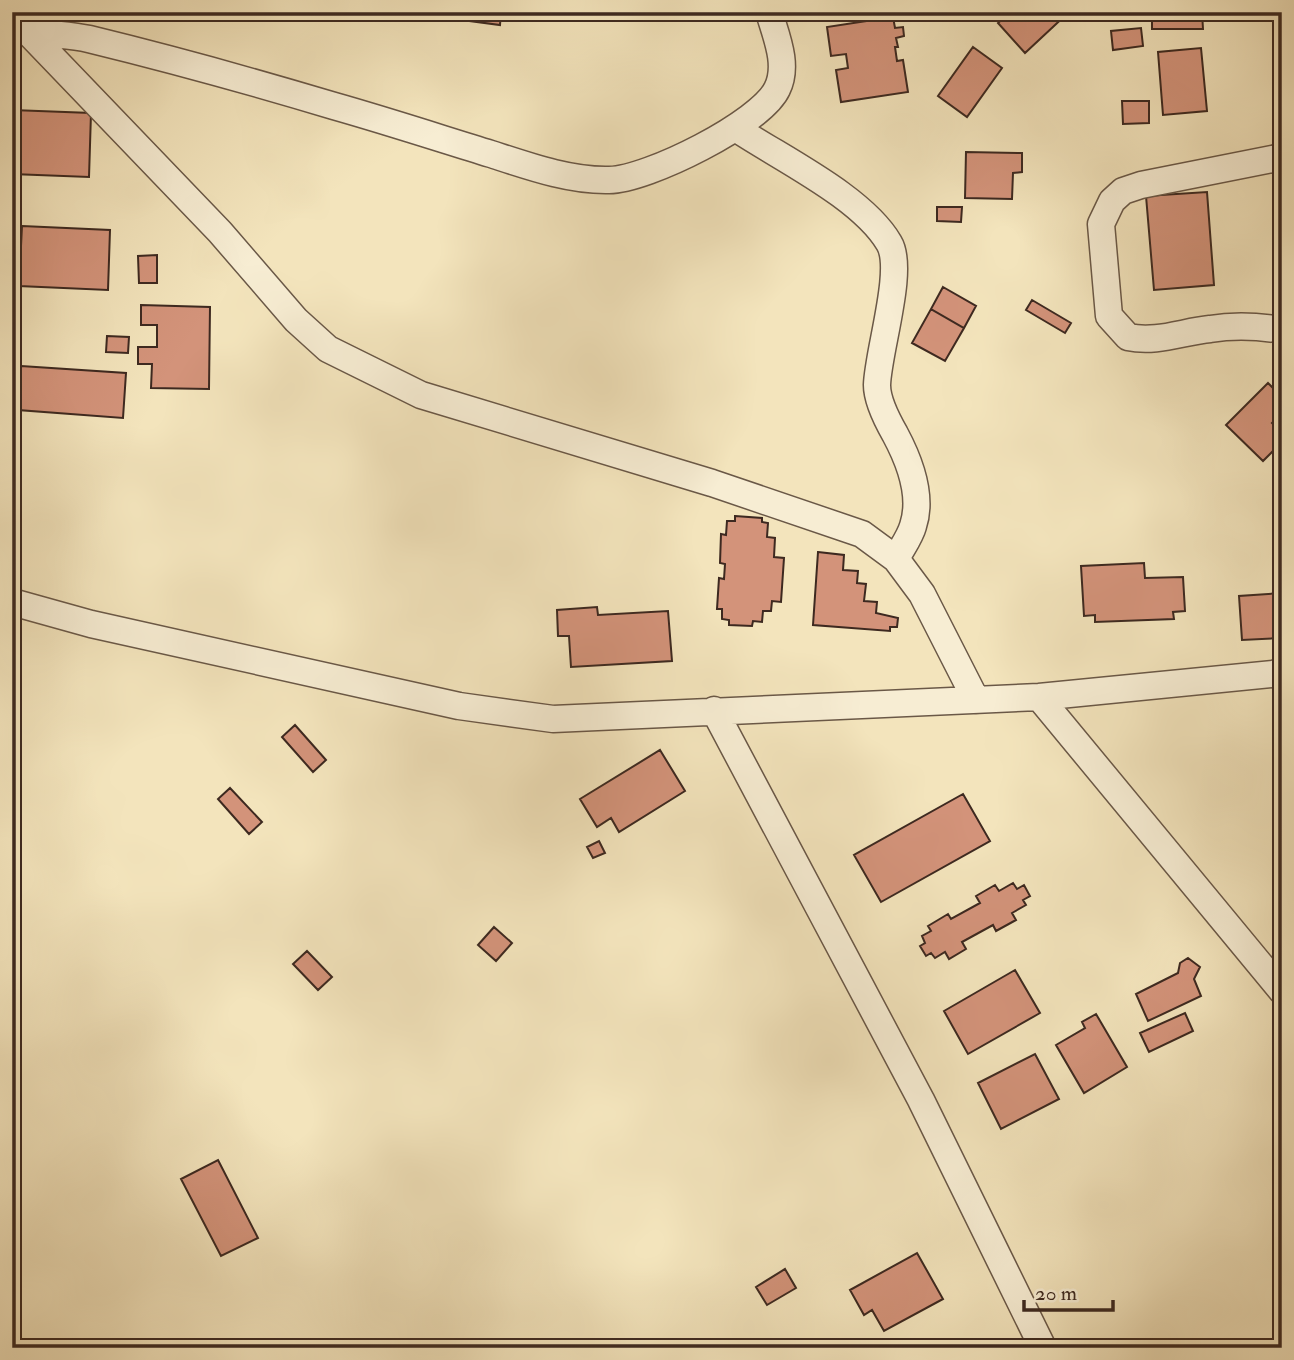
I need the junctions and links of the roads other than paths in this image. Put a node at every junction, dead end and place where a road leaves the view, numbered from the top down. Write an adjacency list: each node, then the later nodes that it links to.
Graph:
1 (769, 12): 3 (street)
2 (19, 28): 3 (street); 6 (street)
3 (737, 129): 6 (street)
4 (1282, 157): 5 (street)
5 (1282, 330)
6 (896, 559): 10 (street)
7 (12, 602): 11 (street)
8 (1282, 673): 9 (street)
9 (1039, 697): 10 (street); 12 (street)
10 (976, 700): 11 (street)
11 (714, 710): 13 (street)
12 (1282, 991)
13 (1043, 1348)

